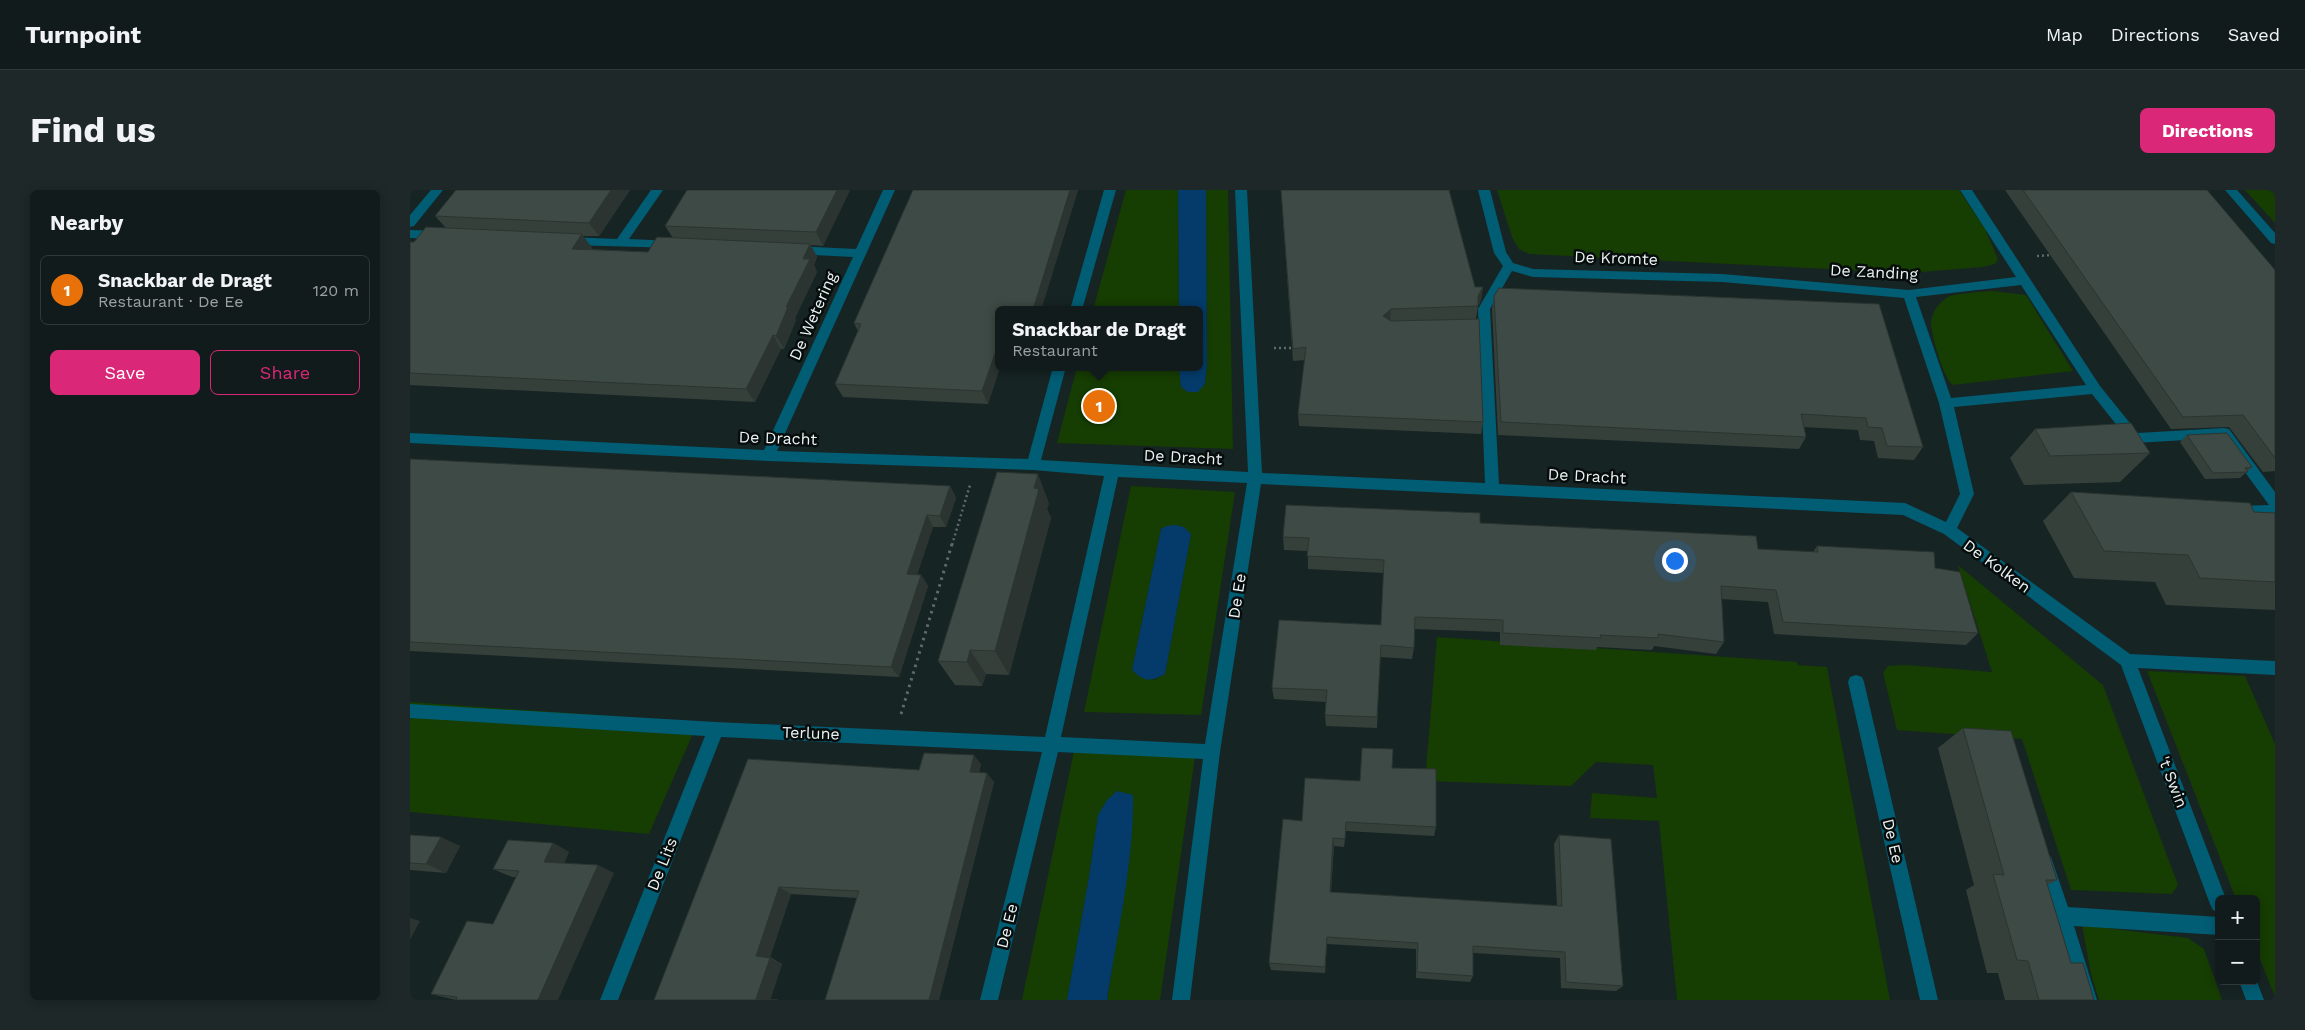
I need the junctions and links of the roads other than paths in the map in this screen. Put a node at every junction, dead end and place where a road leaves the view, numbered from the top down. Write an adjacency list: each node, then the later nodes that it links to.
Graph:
1 (437, 190): 10 (street)
2 (657, 190): 16 (street)
3 (889, 190): 19 (street, De Wetering)
4 (1110, 190): 24 (street)
5 (1241, 190): 32 (street, De Ee)
6 (1484, 190): 20 (street)
7 (1966, 190): 22 (street)
8 (2232, 190): 15 (street)
9 (410, 206): 10 (street)
10 (423, 207): 11 (street)
11 (410, 223)
12 (410, 234): 13 (street)
13 (448, 236)
14 (554, 240): 16 (street)
15 (2275, 240)
16 (620, 243): 17 (street)
17 (690, 246)
18 (780, 250): 19 (street)
19 (859, 253): 29 (street, De Wetering)
20 (1509, 266): 21 (street, De Kromte); 33 (street)
21 (1722, 278): 23 (street, De Zanding)
22 (2024, 280): 23 (street, De Zanding); 26 (street)
23 (1909, 294): 27 (street, De Kolken)
24 (1077, 306)
25 (1059, 371): 30 (street)
26 (2095, 390): 27 (street); 34 (street)
27 (1946, 404): 37 (street, De Kolken)
28 (410, 438): 29 (street, De Dracht)
29 (768, 456): 30 (street, De Dracht)
30 (1033, 465): 31 (street, De Dracht)
31 (1112, 471): 32 (street, De Dracht); 43 (street, De Ee)
32 (1255, 478): 33 (street, De Dracht); 44 (street, De Ee)
33 (1492, 489): 37 (street, De Dracht)
34 (2275, 504)
35 (2217, 512): 36 (street)
36 (2275, 512)
37 (1949, 530): 38 (street, De Kolken)
38 (2127, 661): 39 (street); 46 (street, 't Swin)
39 (2275, 668)
40 (1856, 682): 53 (street, De Ee)
41 (410, 711): 42 (street, Terlune)
42 (716, 729): 43 (street, Terlune); 50 (street, De Lits)
43 (1052, 743): 44 (street, Terlune); 51 (street, De Ee)
44 (1212, 752): 52 (street, De Ee)
45 (2041, 850): 47 (street)
46 (2216, 895)
47 (2062, 916): 48 (street); 54 (street)
48 (2215, 926)
49 (2249, 985): 55 (street)
50 (609, 1000)
51 (989, 1000)
52 (1181, 1000)
53 (1929, 1000)
54 (2088, 1000)
55 (2255, 1000)

